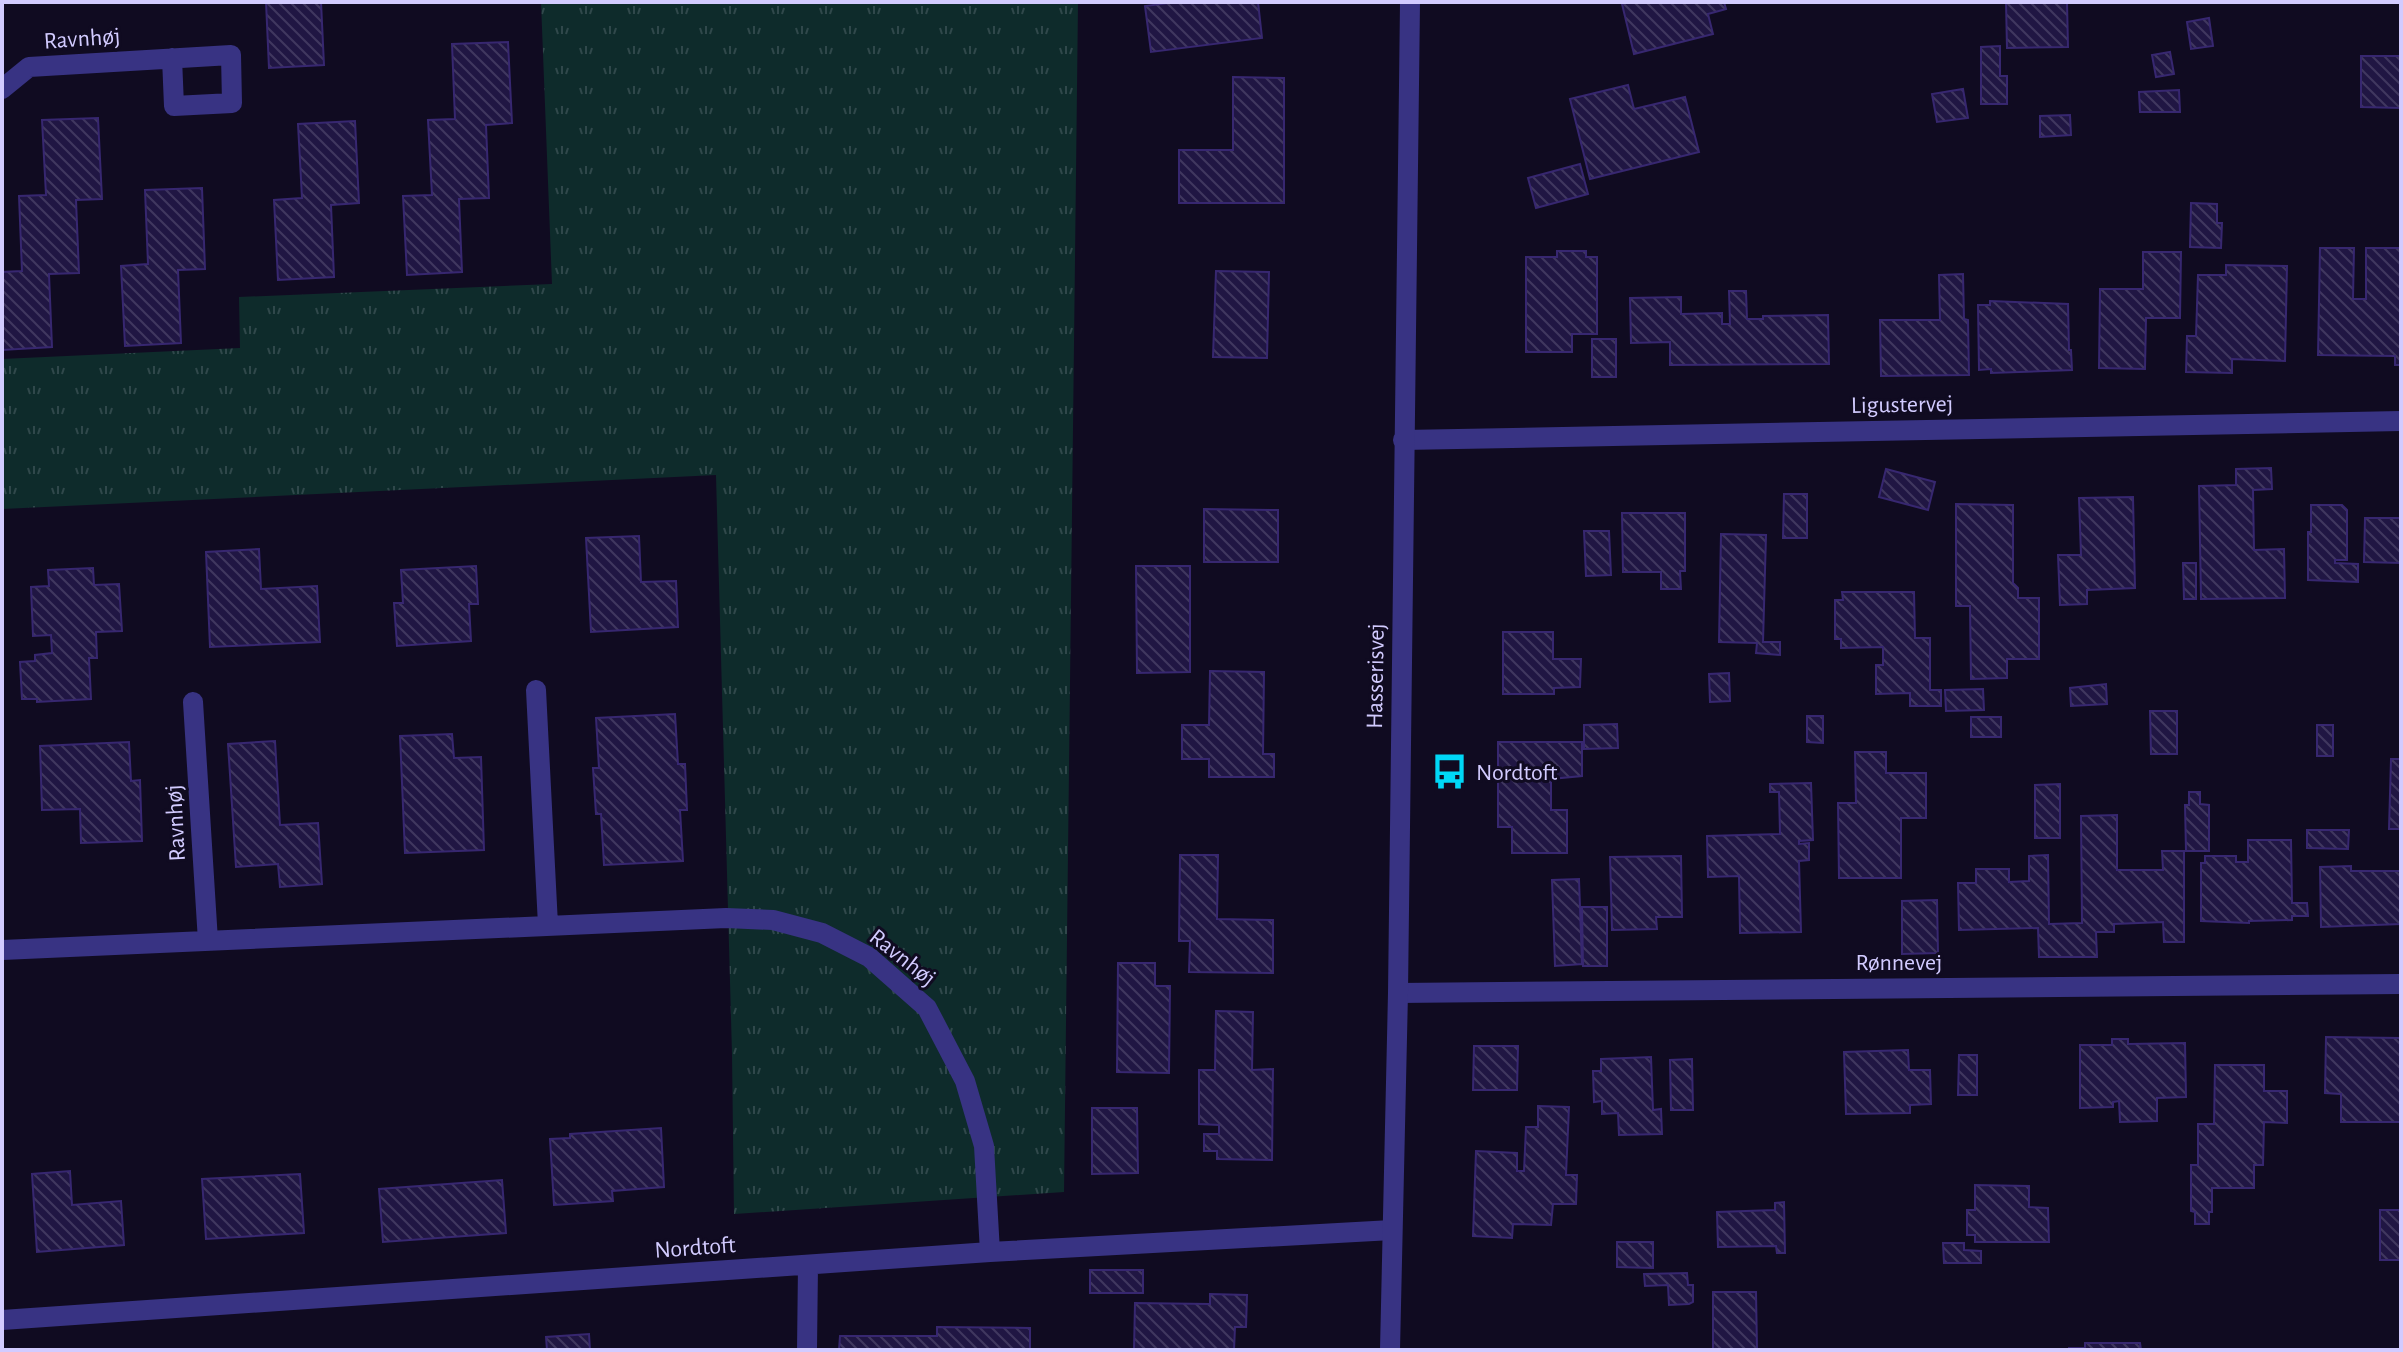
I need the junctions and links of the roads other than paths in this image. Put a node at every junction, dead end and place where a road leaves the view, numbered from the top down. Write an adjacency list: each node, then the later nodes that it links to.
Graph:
1 (1410, 2): 5 (street, Hasserisvej)
2 (172, 58): 3 (street, Ravnhøj)
3 (2, 89)
4 (2401, 421): 5 (street, Ligustervej)
5 (1403, 440): 12 (street, Hasserisvej)
6 (536, 690): 8 (street)
7 (193, 702): 9 (street, Ravnhøj)
8 (548, 925): 9 (street, Ravnhøj); 14 (street, Ravnhøj)
9 (208, 941): 10 (street, Ravnhøj)
10 (2, 950)
11 (2401, 984): 12 (street, Rønnevej)
12 (1398, 993): 13 (street, Hasserisvej)
13 (1392, 1230): 14 (street, Nordtoft); 18 (street, Hasserisvej)
14 (990, 1252): 15 (street, Nordtoft)
15 (808, 1265): 16 (street, Nordtoft); 17 (street)
16 (2, 1320)
17 (807, 1350)
18 (1390, 1350)

